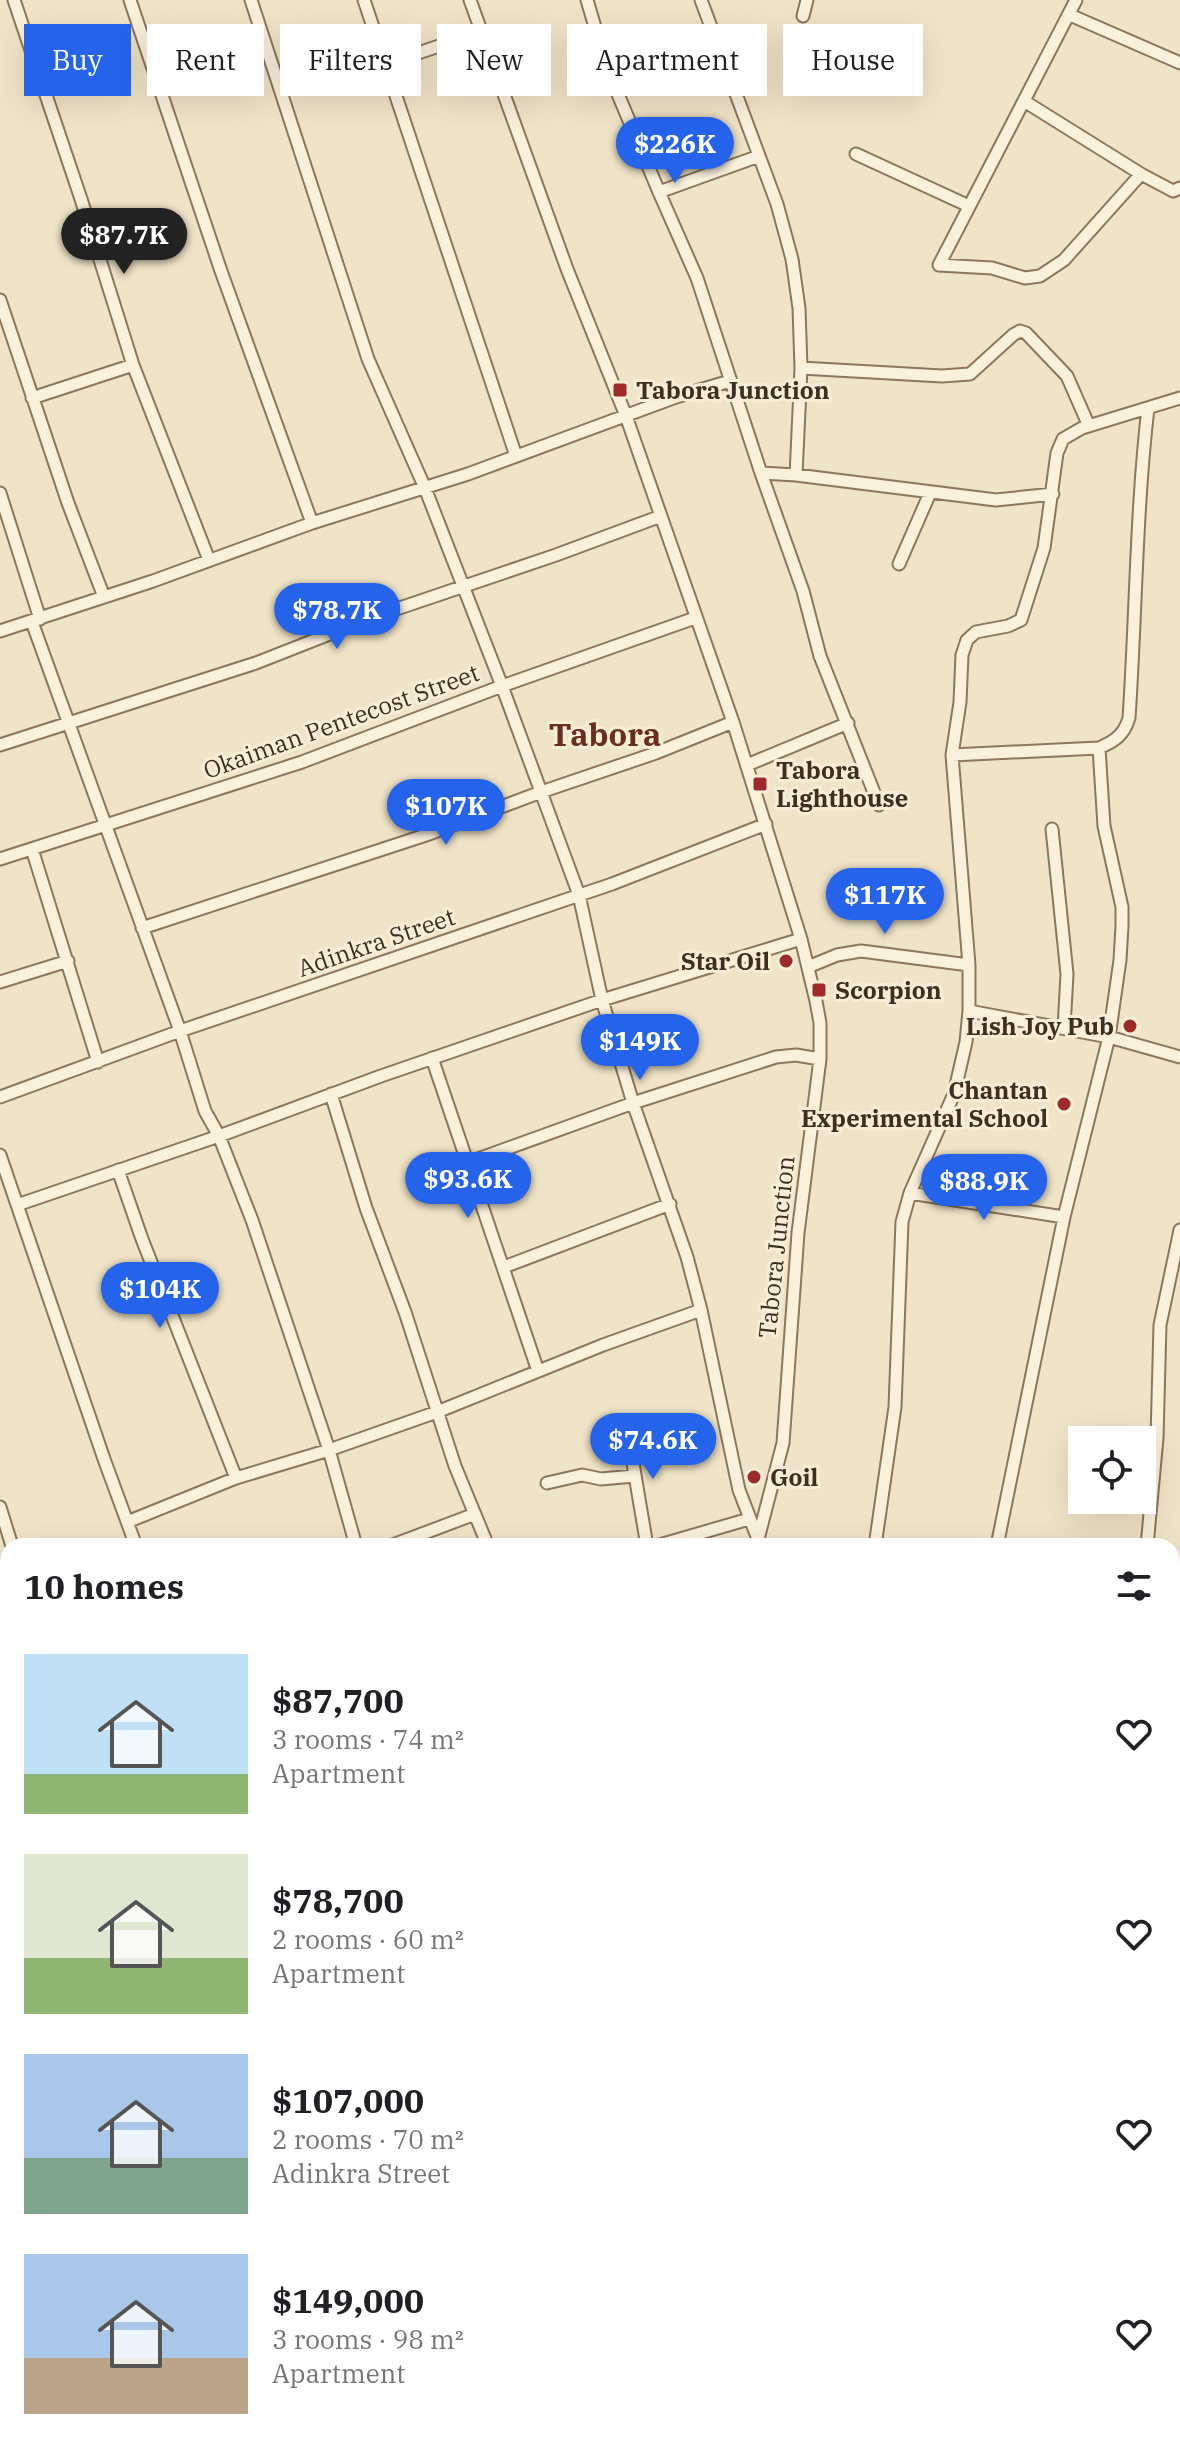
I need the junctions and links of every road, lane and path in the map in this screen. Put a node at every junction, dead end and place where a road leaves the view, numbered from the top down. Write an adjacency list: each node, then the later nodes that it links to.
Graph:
1 (14, 0): 25 (street)
2 (130, 0): 41 (street)
3 (251, 0): 36 (street)
4 (364, 0): 12 (street)
5 (470, 0): 13 (street, Tabora Junction)
6 (587, 0): 22 (street)
7 (701, 0): 19 (street)
8 (807, 0): 11 (street)
9 (1076, 0): 10 (street)
10 (1070, 15): 14 (street); 17 (street)
11 (803, 16)
12 (372, 24)
13 (478, 24)
14 (1180, 63)
15 (396, 96): 33 (street)
16 (503, 96): 31 (street, Tabora Junction)
17 (1024, 101): 20 (street); 23 (street)
18 (856, 154): 23 (street)
19 (759, 156): 22 (street); 26 (street)
20 (1141, 174): 21 (street); 23 (street)
21 (1180, 188)
22 (659, 192): 27 (street)
23 (969, 206)
24 (0, 300): 28 (street)
25 (133, 365): 28 (street); 42 (street)
26 (801, 368): 32 (street); 35 (street)
27 (730, 381): 31 (street); 34 (street)
28 (32, 398): 45 (street)
29 (1180, 398): 30 (street)
30 (1148, 408): 32 (street); 54 (street)
31 (626, 416): 33 (street); 40 (street, Tabora Junction)
32 (1089, 426): 39 (street)
33 (516, 456): 36 (street)
34 (761, 473): 35 (street); 51 (street)
35 (796, 475): 38 (street)
36 (425, 488): 41 (street); 44 (street)
37 (0, 493): 47 (street)
38 (930, 493): 39 (street); 43 (street)
39 (1053, 494): 55 (street)
40 (661, 516): 44 (street); 46 (street, Tabora Junction)
41 (312, 523): 42 (street)
42 (209, 560): 45 (street)
43 (899, 564)
44 (463, 586): 49 (street); 52 (street)
45 (104, 597): 47 (street)
46 (695, 618): 49 (street, Okaiman Pentecost Street); 50 (street, Tabora Junction)
47 (36, 620): 48 (street); 52 (street)
48 (0, 631)
49 (502, 686): 57 (street); 60 (street, Okaiman Pentecost Street)
50 (733, 722): 56 (street, Tabora Junction); 57 (street)
51 (848, 723): 56 (street); 58 (street)
52 (69, 724): 53 (street); 60 (street)
53 (0, 745)
54 (1099, 748): 55 (street); 75 (street)
55 (952, 755): 68 (street)
56 (747, 765): 59 (street, Tabora Junction)
57 (541, 792): 64 (street); 65 (street)
58 (879, 805)
59 (766, 824): 64 (street, Adinkra Street); 66 (street, Tabora Junction)
60 (106, 825): 62 (street, Okaiman Pentecost Street); 65 (street)
61 (1052, 829): 73 (street)
62 (32, 849): 63 (street, Okaiman Pentecost Street); 67 (street)
63 (0, 859)
64 (579, 895): 71 (street); 74 (street, Adinkra Street)
65 (142, 928): 74 (street)
66 (801, 939): 69 (street, Tabora Junction); 71 (street)
67 (68, 961): 70 (street); 79 (street)
68 (969, 965): 69 (street); 72 (street)
69 (808, 967): 78 (street, Tabora Junction)
70 (0, 982)
71 (602, 1000): 77 (street); 82 (street)
72 (969, 1011): 73 (street); 87 (street)
73 (1064, 1028): 75 (street)
74 (180, 1031): 79 (street, Adinkra Street); 83 (street)
75 (1109, 1037): 76 (street); 90 (street)
76 (1180, 1057)
77 (432, 1058): 80 (street); 85 (street)
78 (820, 1059): 82 (street); 113 (street, Tabora Junction)
79 (98, 1062): 81 (street, Adinkra Street)
80 (331, 1094): 83 (street); 95 (street)
81 (0, 1097)
82 (633, 1103): 85 (street); 88 (street)
83 (219, 1136): 86 (street); 97 (street)
84 (0, 1155): 89 (street)
85 (467, 1163): 92 (street)
86 (118, 1170): 89 (street); 99 (street)
87 (910, 1193): 90 (street); 114 (street)
88 (670, 1204): 92 (street); 93 (street)
89 (17, 1205): 104 (street)
90 (1064, 1217): 115 (street)
91 (1180, 1230): 116 (street)
92 (504, 1267): 94 (street)
93 (701, 1310): 94 (street); 103 (street)
94 (538, 1371): 95 (street)
95 (437, 1412): 97 (street); 102 (street)
96 (626, 1422): 98 (street)
97 (329, 1450): 99 (street); 107 (street)
98 (634, 1476): 100 (street); 110 (street)
99 (236, 1478): 104 (street)
100 (547, 1483)
101 (0, 1507): 105 (street)
102 (475, 1514): 108 (street); 109 (street)
103 (749, 1519): 111 (street); 112 (street)
104 (127, 1522): 106 (street)
105 (10, 1538)
106 (133, 1538)
107 (354, 1538)
108 (411, 1538)
109 (485, 1538)
110 (646, 1538)
111 (684, 1538)
112 (756, 1538)
113 (759, 1538)
114 (876, 1538)
115 (999, 1538)
116 (1148, 1538)

